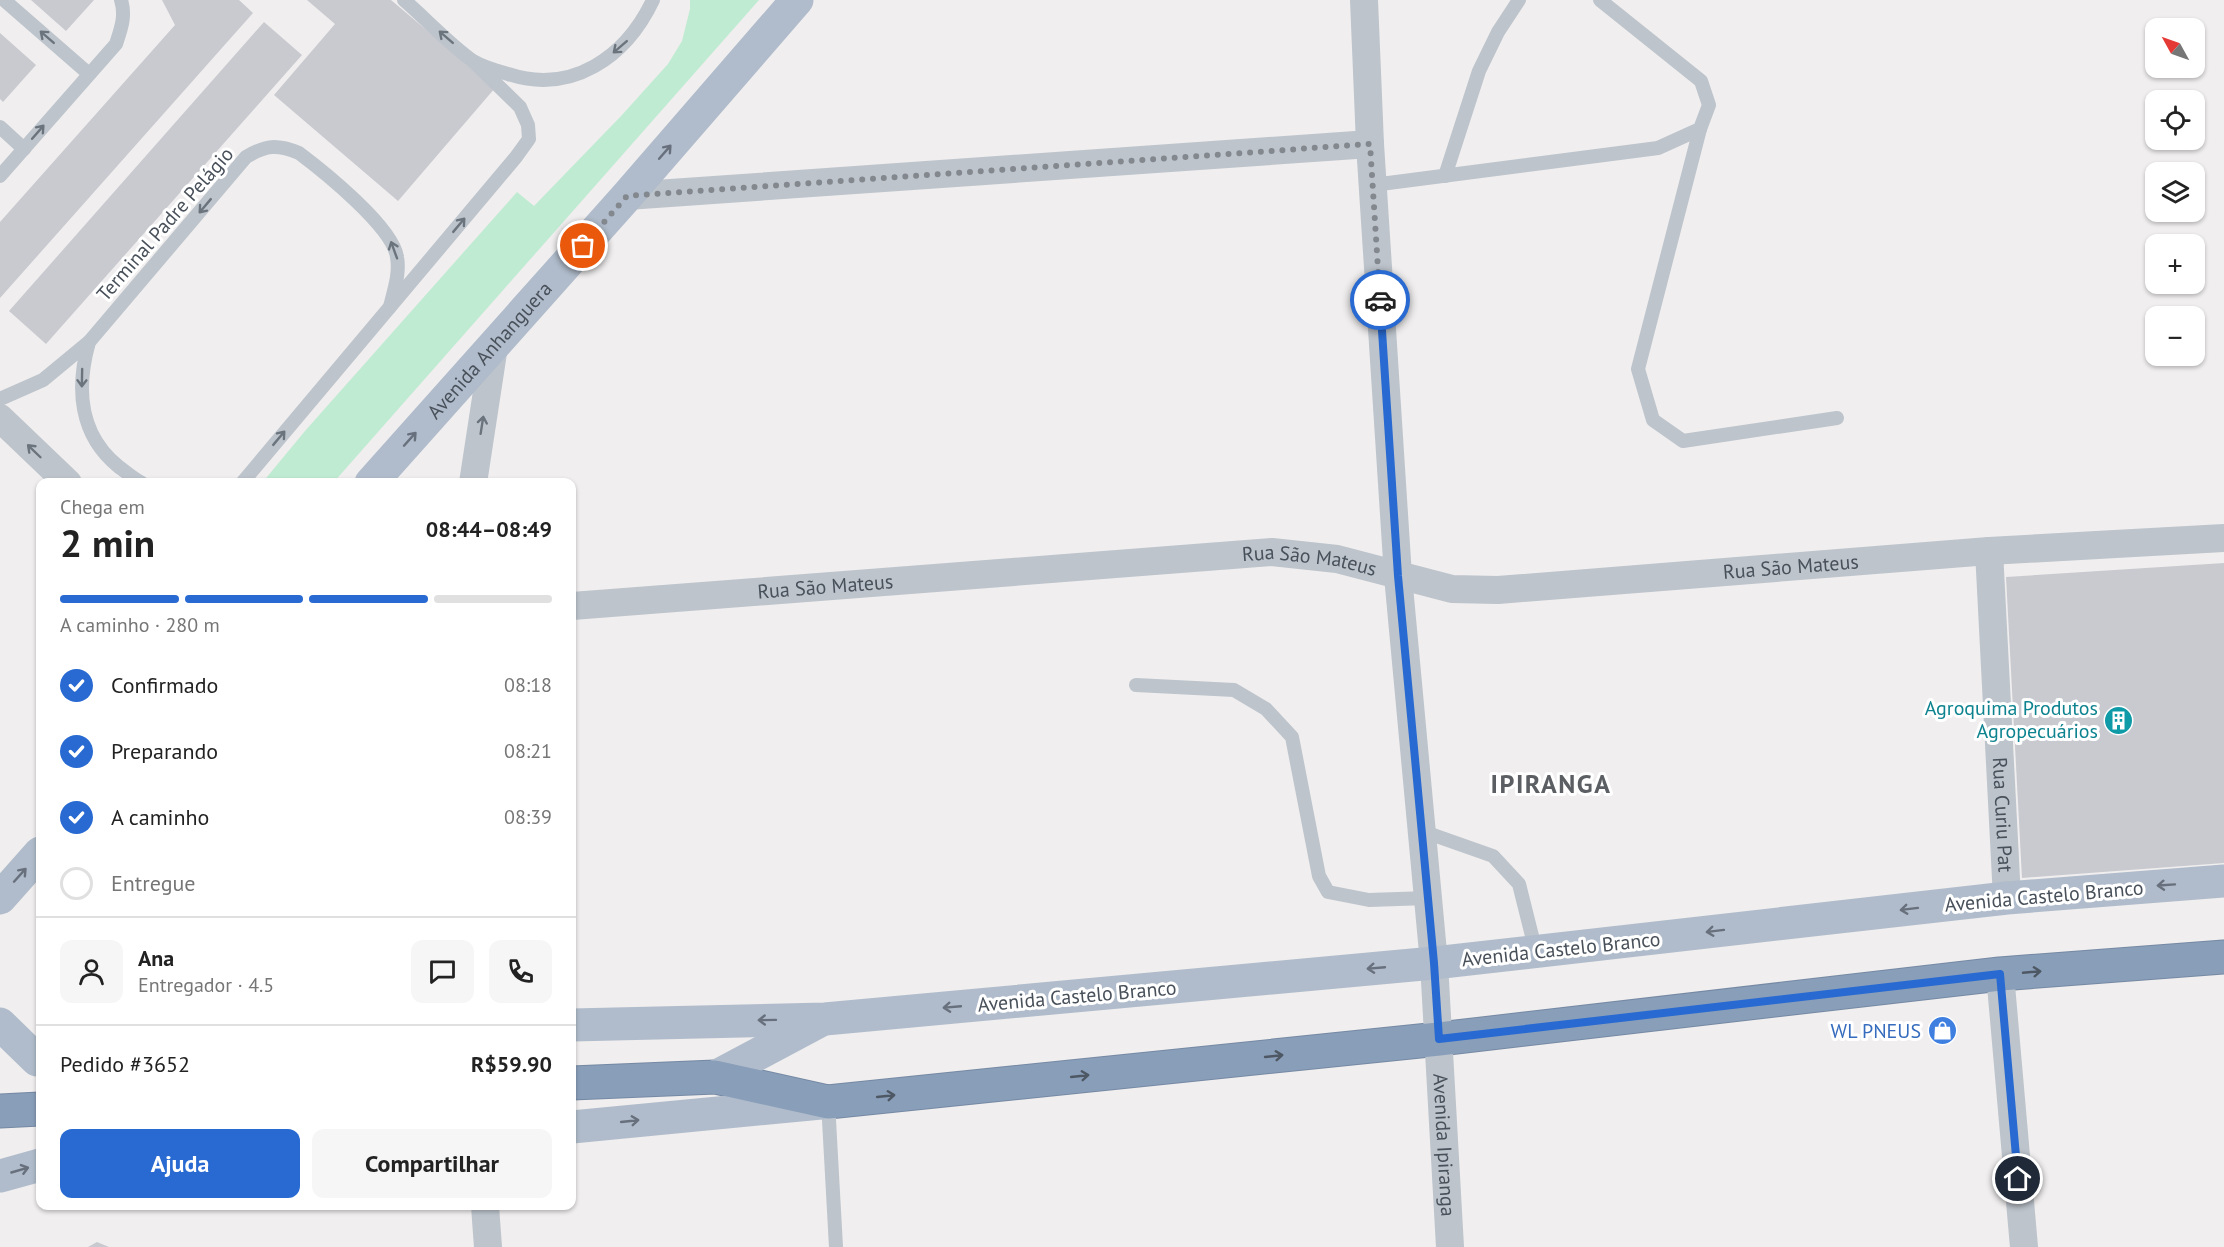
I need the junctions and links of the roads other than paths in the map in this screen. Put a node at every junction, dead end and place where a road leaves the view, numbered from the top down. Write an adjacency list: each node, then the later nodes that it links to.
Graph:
1 (4, 0): 10 (lane, one-way to 1)
2 (121, 0): 10 (lane)
3 (404, 0): 9 (lane, Terminal Padre Pelágio, one-way to 3)
4 (653, 0): 9 (lane, Terminal Padre Pelágio, one-way to 9)
5 (797, 0): 18 (main road, Avenida Anhanguera, one-way to 5)
6 (1364, 0): 13 (street, Avenida Ipiranga)
7 (1519, 0): 16 (lane)
8 (1600, 0): 12 (lane)
9 (474, 62): 19 (lane, Terminal Padre Pelágio, one-way to 9)
10 (89, 74): 14 (lane, one-way to 10)
11 (0, 127): 14 (lane)
12 (1700, 129): 16 (lane); 24 (lane)
13 (1370, 144): 17 (street, Avenida Ipiranga); 18 (street)
14 (24, 149): 15 (lane)
15 (0, 176)
16 (1445, 176): 17 (lane)
17 (1372, 185): 32 (street, Avenida Ipiranga)
18 (627, 196): 21 (main road, Avenida Anhanguera)
19 (390, 307): 20 (lane, Terminal Padre Pelágio, one-way to 20); 27 (lane, Terminal Padre Pelágio, one-way to 19)
20 (88, 342): 22 (lane, Terminal Padre Pelágio); 26 (lane, Terminal Padre Pelágio, one-way to 26)
21 (494, 346): 28 (main road, Avenida Anhanguera, one-way to 21); 29 (street, one-way to 21)
22 (0, 399)
23 (0, 418): 25 (street, one-way to 23)
24 (1837, 418)
25 (63, 478)
26 (135, 478)
27 (246, 478)
28 (375, 478)
29 (474, 478)
30 (2224, 538): 31 (street, Rua São Mateus)
31 (1989, 551): 32 (street, Rua São Mateus); 40 (street, Rua Curiu Pat)
32 (1398, 576): 33 (street, Rua São Mateus); 35 (street, Avenida Ipiranga)
33 (576, 606)
34 (1136, 685): 39 (lane)
35 (1422, 831): 39 (street, Avenida Ipiranga); 41 (lane)
36 (36, 858): 38 (main road, one-way to 36)
37 (2224, 881): 40 (main road, Avenida Castelo Branco, one-way to 40)
38 (0, 898)
39 (1428, 898): 43 (street, Avenida Ipiranga)
40 (2007, 898): 41 (main road, Avenida Castelo Branco, one-way to 41)
41 (1536, 952): 43 (main road, Avenida Castelo Branco)
42 (2224, 957): 44 (highway, Avenida Castelo Branco, one-way to 42)
43 (1434, 963): 45 (main road, Avenida Castelo Branco, one-way to 45); 48 (street, Avenida Ipiranga)
44 (2000, 974): 48 (highway, Avenida Castelo Branco); 64 (street)
45 (825, 1019): 47 (main road, Avenida Castelo Branco, one-way to 47); 52 (main road, Avenida Castelo Branco)
46 (0, 1024): 49 (main road)
47 (576, 1025)
48 (1439, 1039): 54 (highway, Avenida Castelo Branco, one-way to 48); 63 (street, Avenida Ipiranga)
49 (36, 1056)
50 (0, 1058): 51 (main road)
51 (36, 1059)
52 (715, 1077): 53 (highway, Avenida Castelo Branco); 54 (highway, Avenida Castelo Branco)
53 (576, 1083)
54 (828, 1102): 57 (main road, Avenida Castelo Branco, one-way to 54); 62 (lane)
55 (36, 1109): 56 (highway)
56 (0, 1111)
57 (576, 1127)
58 (36, 1166): 59 (main road, one-way to 58)
59 (0, 1176)
60 (485, 1210): 61 (street)
61 (488, 1247)
62 (836, 1247)
63 (1450, 1247)
64 (2024, 1247)

